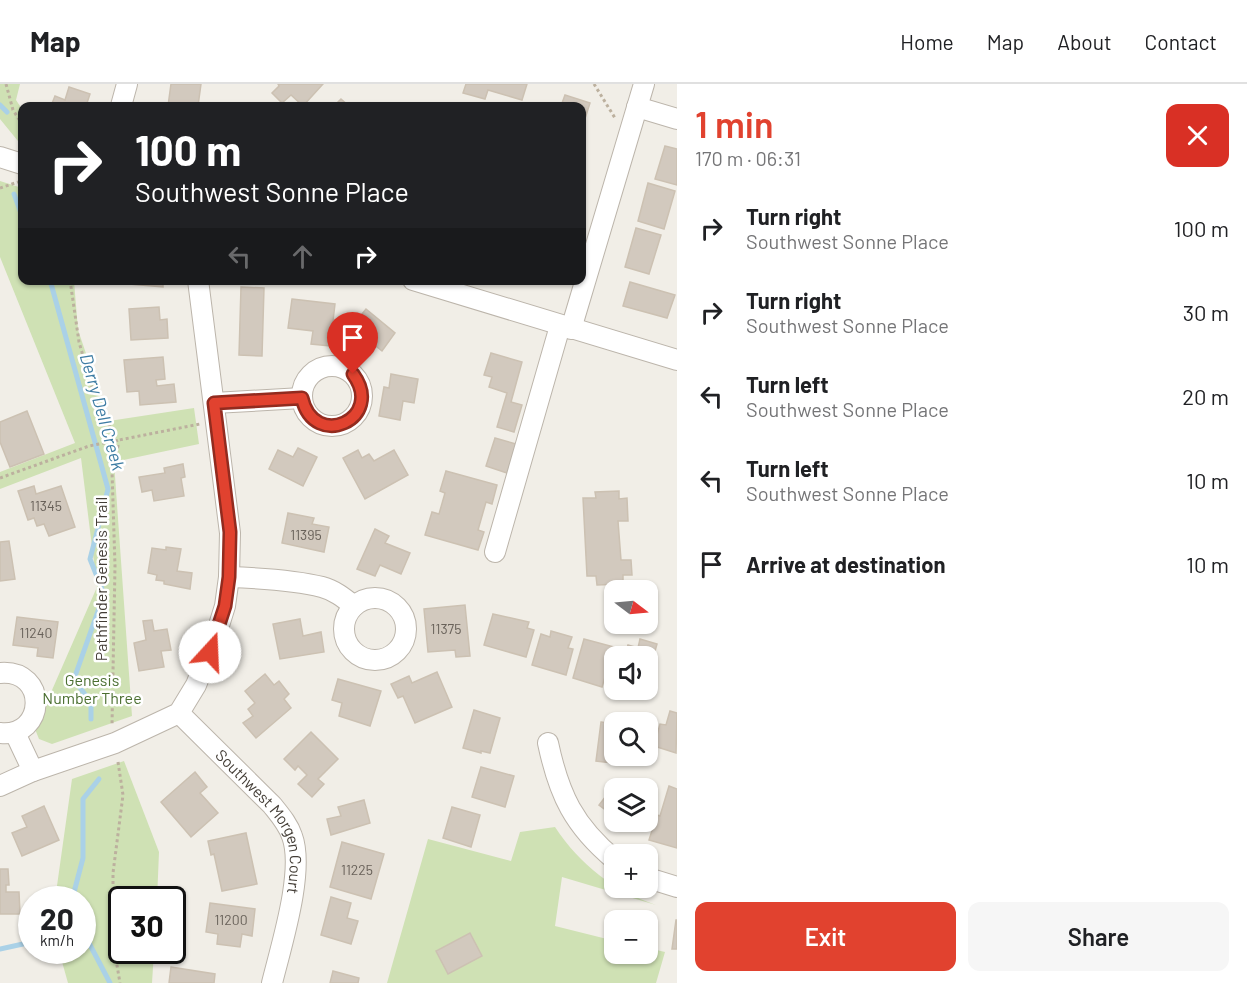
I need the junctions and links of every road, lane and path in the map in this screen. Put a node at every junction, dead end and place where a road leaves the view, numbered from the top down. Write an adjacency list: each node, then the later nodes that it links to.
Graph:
1 (6, 84): 7 (path)
2 (127, 84): 5 (street)
3 (594, 84): 6 (path)
4 (644, 84): 6 (street)
5 (122, 102)
6 (634, 116): 8 (street); 13 (street)
7 (18, 117)
8 (677, 119)
9 (0, 157): 10 (street)
10 (18, 163)
11 (18, 181): 12 (path)
12 (0, 188)
13 (586, 263)
14 (71, 285): 22 (path)
15 (200, 285): 21 (street)
16 (429, 285): 18 (street)
17 (579, 285): 18 (street)
18 (565, 327): 19 (street); 24 (street)
19 (677, 360)
20 (302, 398): 21 (street)
21 (215, 413): 22 (path); 25 (street)
22 (117, 440): 23 (path); 29 (path, Pathfinder Genesis Trail)
23 (0, 478)
24 (495, 552)
25 (229, 577): 26 (street); 28 (street)
26 (354, 606)
27 (0, 673): 30 (street)
28 (179, 713): 33 (street); 39 (street, Southwest Morgen Court)
29 (112, 719)
30 (8, 733): 33 (street)
31 (548, 743): 35 (street)
32 (118, 762): 38 (path)
33 (33, 771): 34 (street)
34 (0, 786)
35 (604, 851)
36 (658, 881): 37 (street)
37 (677, 887)
38 (120, 983)
39 (272, 983)

